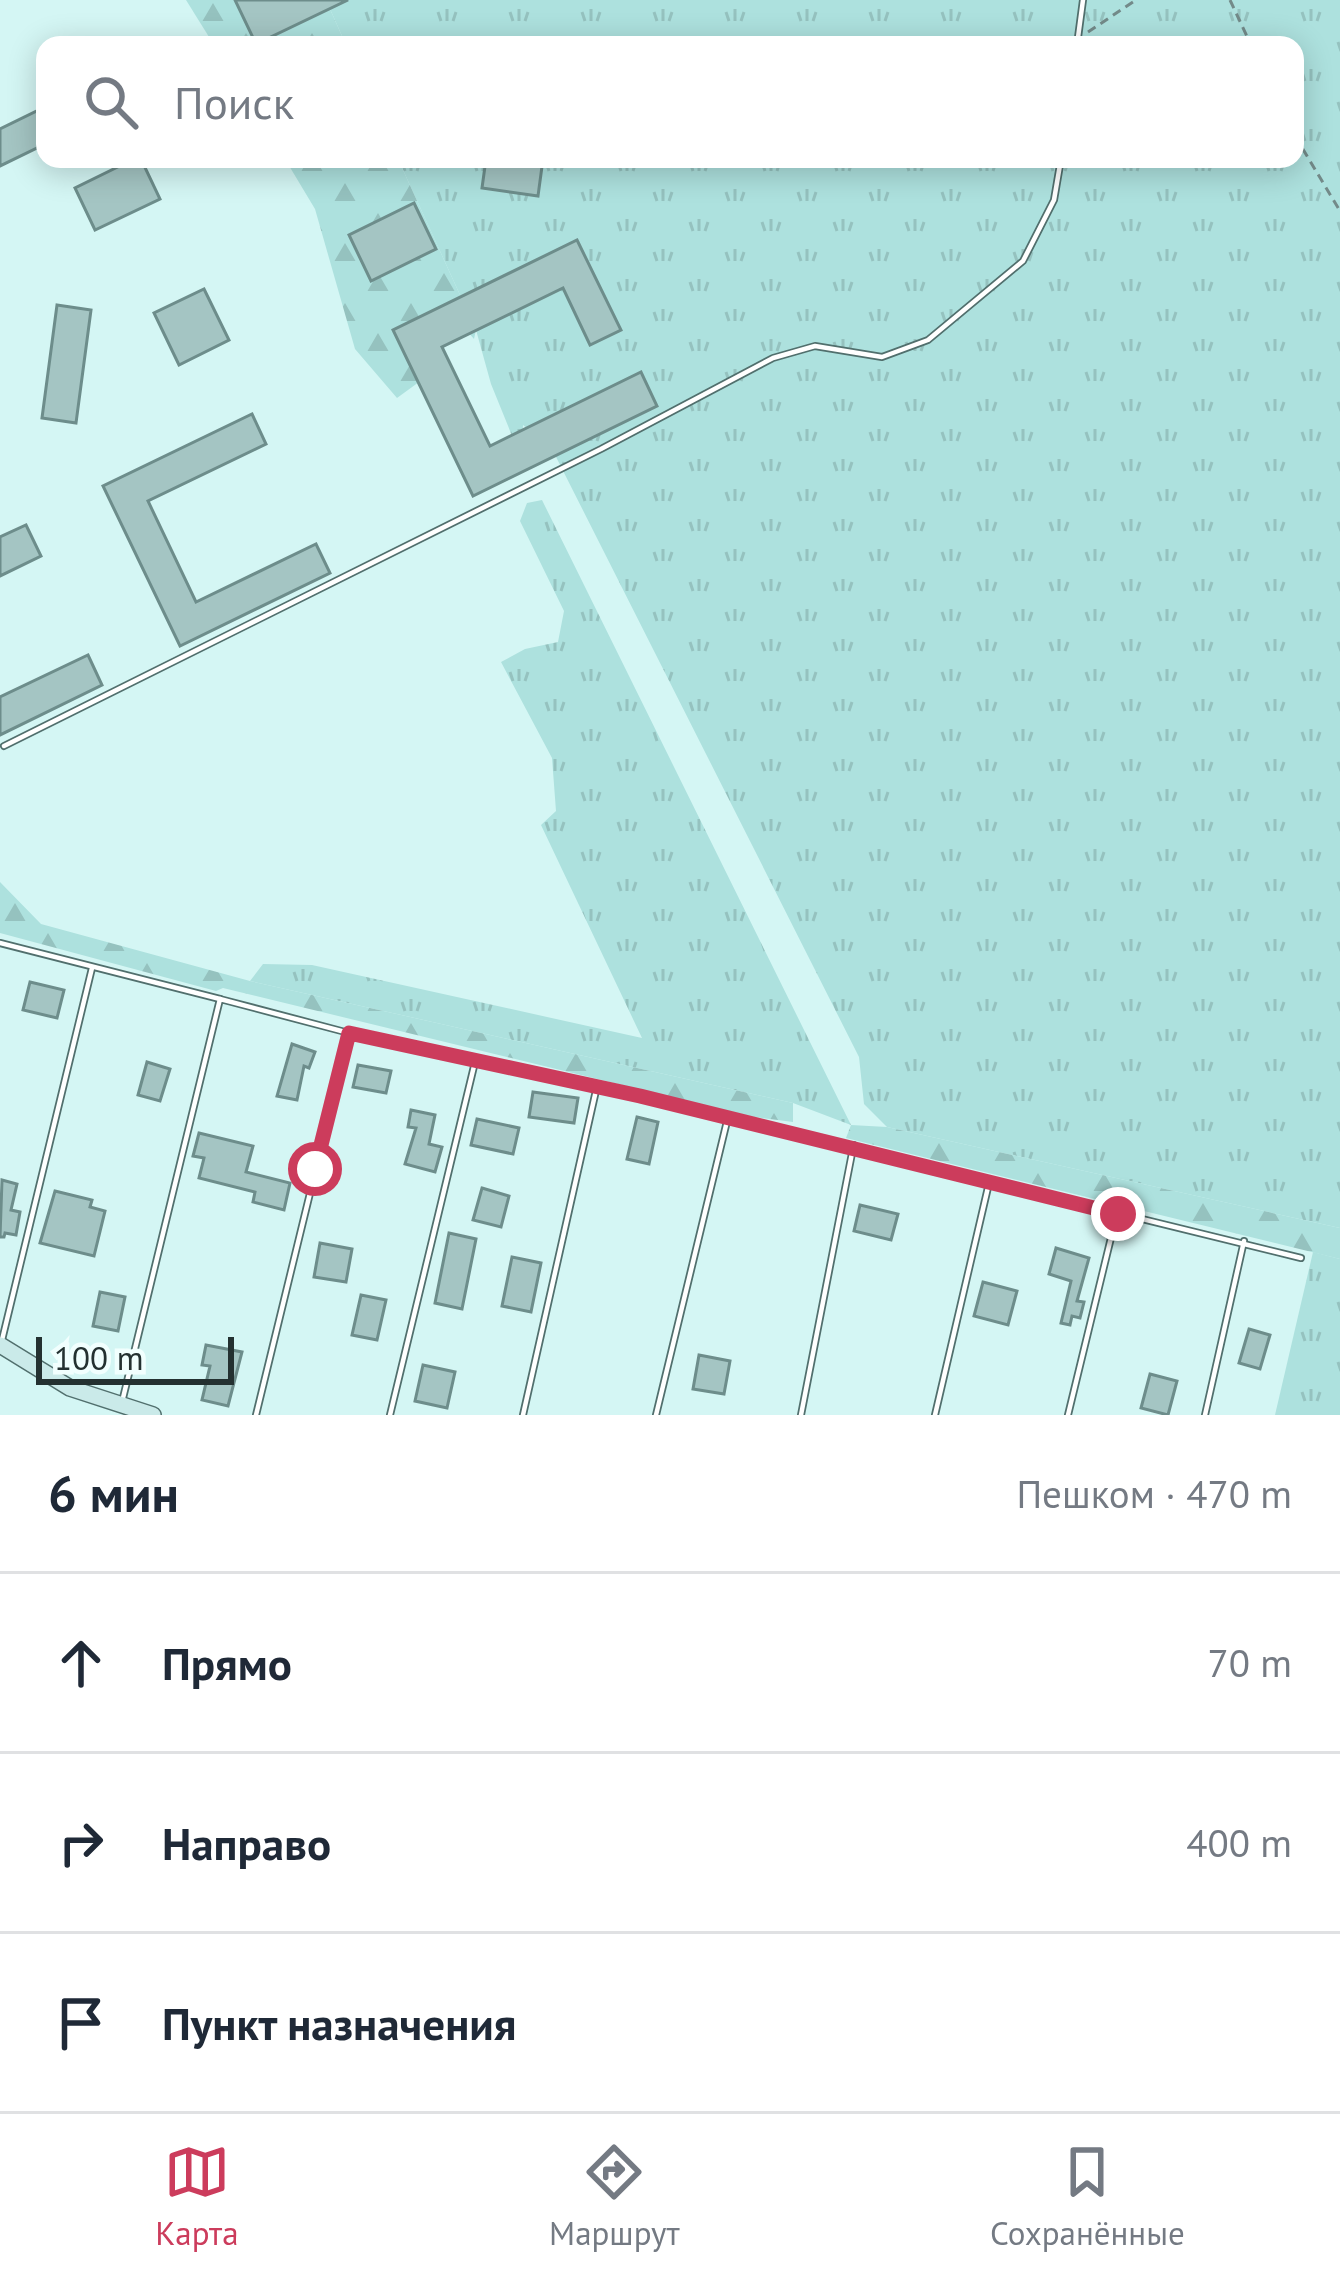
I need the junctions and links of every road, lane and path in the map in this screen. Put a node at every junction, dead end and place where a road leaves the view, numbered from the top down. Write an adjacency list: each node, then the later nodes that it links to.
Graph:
1 (1083, 0): 6 (lane)
2 (1136, 0): 7 (path)
3 (1230, 0): 5 (path)
4 (1239, 0): 5 (path)
5 (1237, 13): 8 (path)
6 (1079, 36)
7 (1085, 36)
8 (1247, 36)
9 (1304, 151): 11 (path)
10 (1059, 168): 12 (lane)
11 (1340, 211)
12 (4, 746)
13 (0, 943): 14 (lane)
14 (92, 968): 15 (lane); 25 (lane)
15 (220, 999): 16 (lane); 26 (lane)
16 (349, 1033): 17 (lane); 28 (lane)
17 (475, 1062): 18 (lane); 29 (lane)
18 (597, 1086): 19 (lane); 30 (lane)
19 (728, 1117): 20 (lane); 31 (lane)
20 (854, 1146): 21 (lane); 32 (lane)
21 (989, 1183): 22 (lane); 33 (lane)
22 (1118, 1214): 23 (lane); 34 (lane)
23 (1244, 1241): 24 (lane); 35 (lane)
24 (1301, 1258)
25 (0, 1346): 26 (street)
26 (121, 1407): 27 (street)
27 (153, 1415)
28 (256, 1415)
29 (390, 1415)
30 (523, 1415)
31 (656, 1415)
32 (801, 1415)
33 (935, 1415)
34 (1068, 1415)
35 (1205, 1415)

